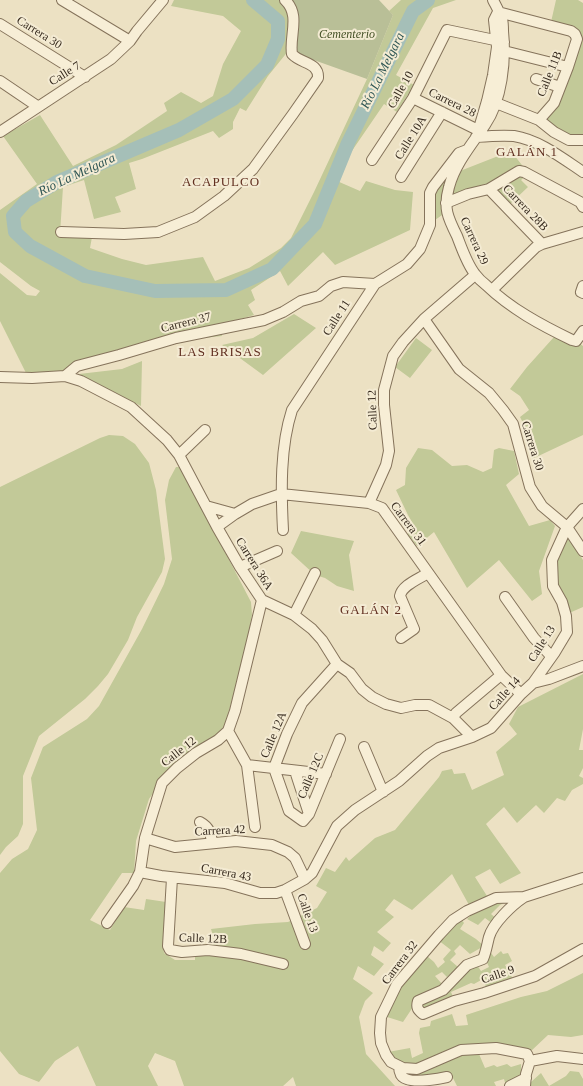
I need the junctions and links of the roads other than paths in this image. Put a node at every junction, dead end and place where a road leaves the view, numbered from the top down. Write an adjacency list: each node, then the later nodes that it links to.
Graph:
1 (62, 0): 7 (street)
2 (163, 0): 7 (street, Calle 7)
3 (285, 0): 30 (street)
4 (494, 0): 5 (street)
5 (498, 12): 8 (street); 9 (street, Calle 11B)
6 (0, 24): 10 (street, Carrera 30)
7 (128, 40): 10 (street, Calle 7)
8 (502, 44): 9 (street); 14 (street, Calle 10); 15 (street); 21 (street)
9 (568, 67): 13 (street, Calle 11B)
10 (82, 76): 16 (street, Calle 7)
11 (536, 79): 13 (street)
12 (0, 81): 16 (street)
13 (560, 87): 18 (street, Calle 11B)
14 (413, 98): 17 (street, Carrera 28); 24 (street, Calle 10)
15 (496, 103): 18 (street); 21 (street)
16 (34, 105): 19 (street, Calle 7); 20 (street, Calle 7)
17 (442, 112): 21 (street, Carrera 28); 26 (street, Calle 10A)
18 (539, 120): 22 (street)
19 (0, 125)
20 (0, 132)
21 (478, 134): 23 (street, Carrera 29); 25 (street, Carrera 28)
22 (583, 140)
23 (467, 150): 28 (street, Carrera 29); 34 (street, Calle 11)
24 (372, 160)
25 (583, 172)
26 (401, 177)
27 (489, 189): 28 (street); 29 (street); 32 (street, Carrera 28B)
28 (446, 203): 33 (street, Carrera 29)
29 (583, 207)
30 (61, 232)
31 (583, 232): 32 (street)
32 (542, 244): 36 (street)
33 (475, 275): 36 (street, Carrera 29); 38 (street, Calle 12)
34 (375, 284): 40 (street, Carrera 37); 44 (street, Calle 11)
35 (583, 286): 37 (street)
36 (492, 290): 39 (street, Carrera 29)
37 (583, 293)
38 (424, 319): 45 (street, Calle 12); 50 (street, Carrera 30)
39 (583, 331)
40 (65, 376): 41 (street); 43 (street, Carrera 36A)
41 (0, 377)
42 (205, 430): 43 (street)
43 (179, 455): 46 (street, Carrera 36A)
44 (281, 494): 45 (street, Carrera 31); 48 (street, Carrera 31); 51 (street, Calle 11)
45 (369, 503): 56 (street, Carrera 31)
46 (206, 506): 48 (street); 49 (street, Carrera 36A)
47 (583, 509): 50 (street, Calle 13)
48 (235, 514): 49 (street, Carrera 31)
49 (217, 527): 54 (street, Carrera 36A)
50 (567, 527): 53 (street, Carrera 30); 61 (street, Calle 13)
51 (283, 530)
52 (277, 551): 54 (street)
53 (583, 551)
54 (240, 567): 58 (street, Carrera 36A)
55 (315, 573): 59 (street)
56 (428, 573): 60 (street); 64 (street, Carrera 31)
57 (505, 597): 61 (street)
58 (262, 600): 59 (street, Carrera 36A); 68 (street)
59 (294, 615): 62 (street, Carrera 36A)
60 (401, 638)
61 (551, 656): 65 (street, Calle 13)
62 (337, 664): 67 (street, Carrera 36A); 73 (street, Calle 12A)
63 (583, 666): 65 (street, Calle 14)
64 (501, 675): 66 (street, Carrera 31); 67 (street)
65 (533, 683): 66 (street, Calle 14)
66 (521, 694): 69 (street, Calle 14)
67 (453, 718): 69 (street, Carrera 36A)
68 (228, 731): 72 (street); 80 (street, Calle 12)
69 (472, 737): 76 (street)
70 (340, 739): 75 (street, Calle 12C)
71 (364, 747): 76 (street)
72 (248, 765): 73 (street); 79 (street)
73 (274, 768): 74 (street); 77 (street, Calle 12A)
74 (295, 771): 75 (street); 77 (street)
75 (326, 774): 77 (street, Calle 12C)
76 (383, 792): 85 (street)
77 (306, 817)
78 (200, 822): 81 (street)
79 (256, 827)
80 (145, 838): 81 (street, Carrera 42); 82 (street, Calle 12)
81 (212, 843): 85 (street, Carrera 42)
82 (140, 872): 83 (street, Carrera 43); 88 (street, Calle 12)
83 (172, 878): 86 (street, Carrera 43); 91 (street, Calle 12B)
84 (583, 878): 87 (street, Carrera 32)
85 (305, 879): 86 (street, Carrera 43)
86 (285, 890): 89 (street, Calle 13)
87 (524, 897): 90 (street, Calle 9); 94 (street, Carrera 32)
88 (107, 923)
89 (305, 944)
90 (583, 949)
91 (283, 964)
92 (583, 1059): 93 (street)
93 (530, 1061): 94 (street); 96 (street)
94 (399, 1066): 95 (street, Carrera 32)
95 (447, 1077)
96 (526, 1082): 97 (street)
97 (510, 1086)

